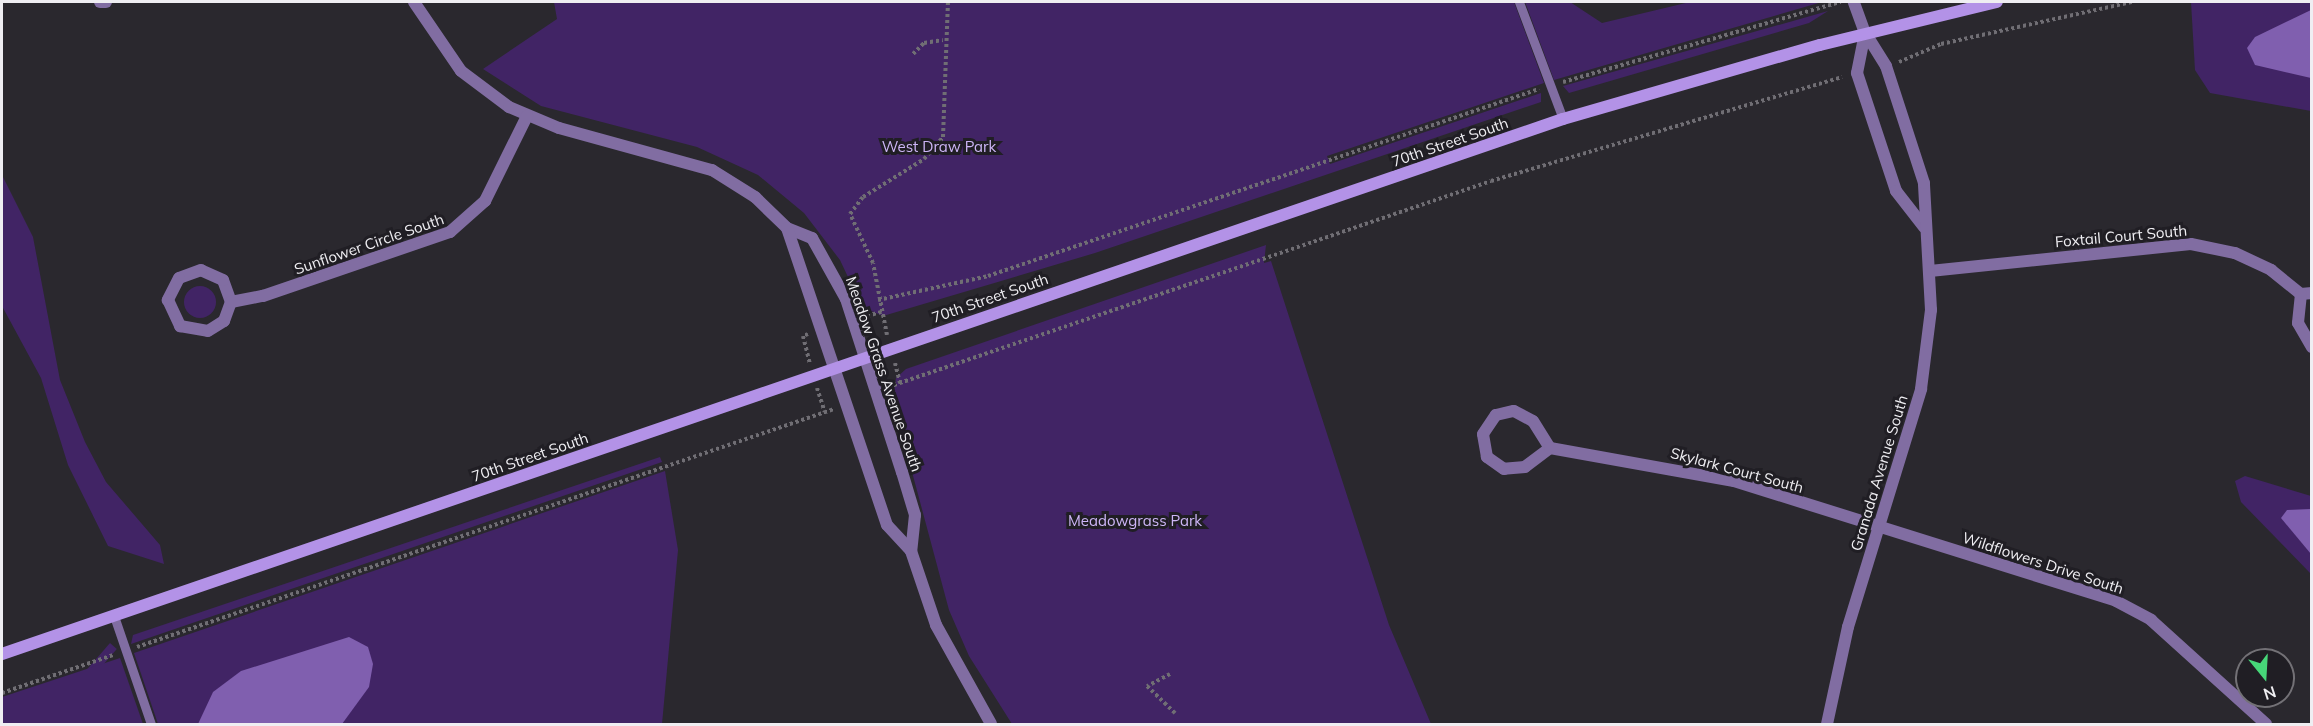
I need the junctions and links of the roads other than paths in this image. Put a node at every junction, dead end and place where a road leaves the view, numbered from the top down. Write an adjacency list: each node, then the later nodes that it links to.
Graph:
1 (100, 2): 2 (street)
2 (106, 2)
3 (414, 2): 8 (street, Meadow Grass Avenue South)
4 (1519, 2): 9 (lane)
5 (1854, 2): 7 (street, Granada Avenue South)
6 (1997, 2): 7 (main road, 70th Street South)
7 (1865, 33): 9 (main road, 70th Street South); 10 (street, Granada Avenue South); 10 (street)
8 (527, 116): 11 (street, Meadow Grass Avenue South); 14 (street, Sunflower Circle South)
9 (1563, 119): 16 (main road, 70th Street South)
10 (1924, 227): 12 (street, Granada Avenue South)
11 (787, 228): 16 (street, Meadow Grass Avenue South); 17 (street, Meadow Grass Avenue South)
12 (1930, 271): 13 (street, Foxtail Court South); 19 (street, Granada Avenue South)
13 (2306, 294): 15 (street, Foxtail Court South)
14 (231, 302): 14 (street)
15 (2312, 347)
16 (865, 357): 17 (main road, 70th Street South); 20 (street, Meadow Grass Avenue South)
17 (835, 368): 20 (street, Meadow Grass Avenue South); 21 (main road, 70th Street South)
18 (1550, 448): 18 (street); 19 (street, Skylark Court South)
19 (1879, 526): 25 (street, Granada Avenue South); 26 (street, Wildflowers Drive South)
20 (911, 551): 24 (street, Meadow Grass Avenue South)
21 (114, 615): 22 (main road, 70th Street South); 23 (lane)
22 (2, 654)
23 (151, 724)
24 (992, 724)
25 (1827, 724)
26 (2266, 724)

